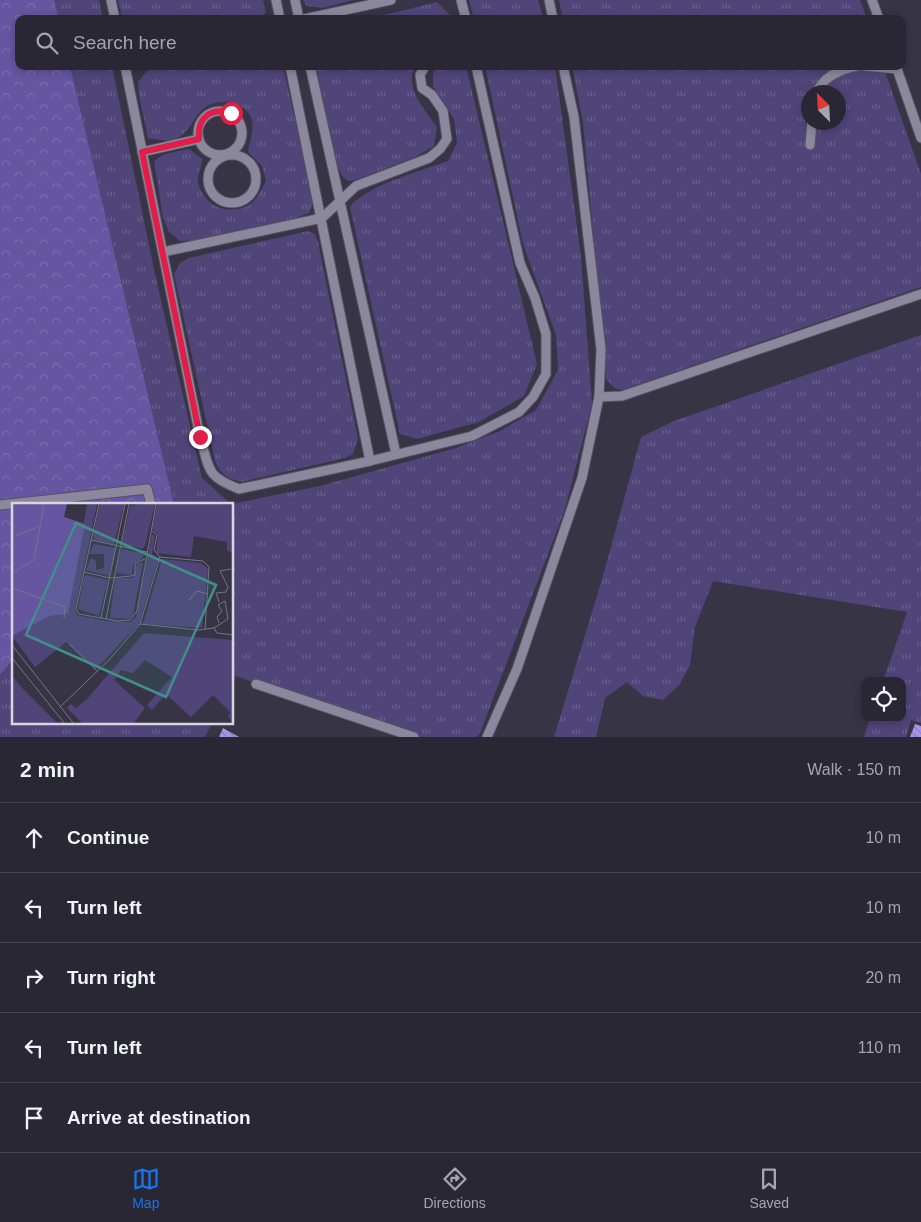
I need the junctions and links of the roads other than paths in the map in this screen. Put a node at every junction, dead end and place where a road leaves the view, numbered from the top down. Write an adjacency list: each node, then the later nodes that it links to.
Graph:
1 (111, 0): 8 (lane)
2 (276, 0): 9 (lane)
3 (295, 0): 10 (lane)
4 (391, 0): 11 (lane)
5 (461, 0): 12 (lane)
6 (549, 0): 13 (lane)
7 (872, 0): 14 (lane)
8 (114, 15)
9 (279, 15)
10 (298, 15)
11 (322, 15)
12 (465, 15)
13 (552, 15)
14 (878, 15)
15 (126, 70): 28 (lane)
16 (291, 70): 31 (lane)
17 (311, 70): 30 (lane)
18 (423, 70): 30 (lane)
19 (477, 70): 35 (lane)
20 (564, 70): 34 (lane)
21 (840, 70): 23 (lane)
22 (897, 70): 25 (lane)
23 (822, 85)
24 (811, 130): 27 (lane)
25 (921, 138)
26 (199, 139): 28 (lane); 29 (lane); 29 (lane)
27 (810, 145)
28 (142, 152): 32 (lane)
29 (226, 155): 29 (lane)
30 (340, 201): 31 (lane); 35 (lane)
31 (322, 218): 32 (lane); 36 (lane)
32 (163, 252): 36 (lane)
33 (921, 294): 34 (lane)
34 (599, 397): 41 (lane)
35 (396, 454): 36 (lane)
36 (370, 461)
37 (18, 503): 38 (lane)
38 (151, 503)
39 (256, 684): 40 (lane)
40 (414, 737)
41 (487, 737)

